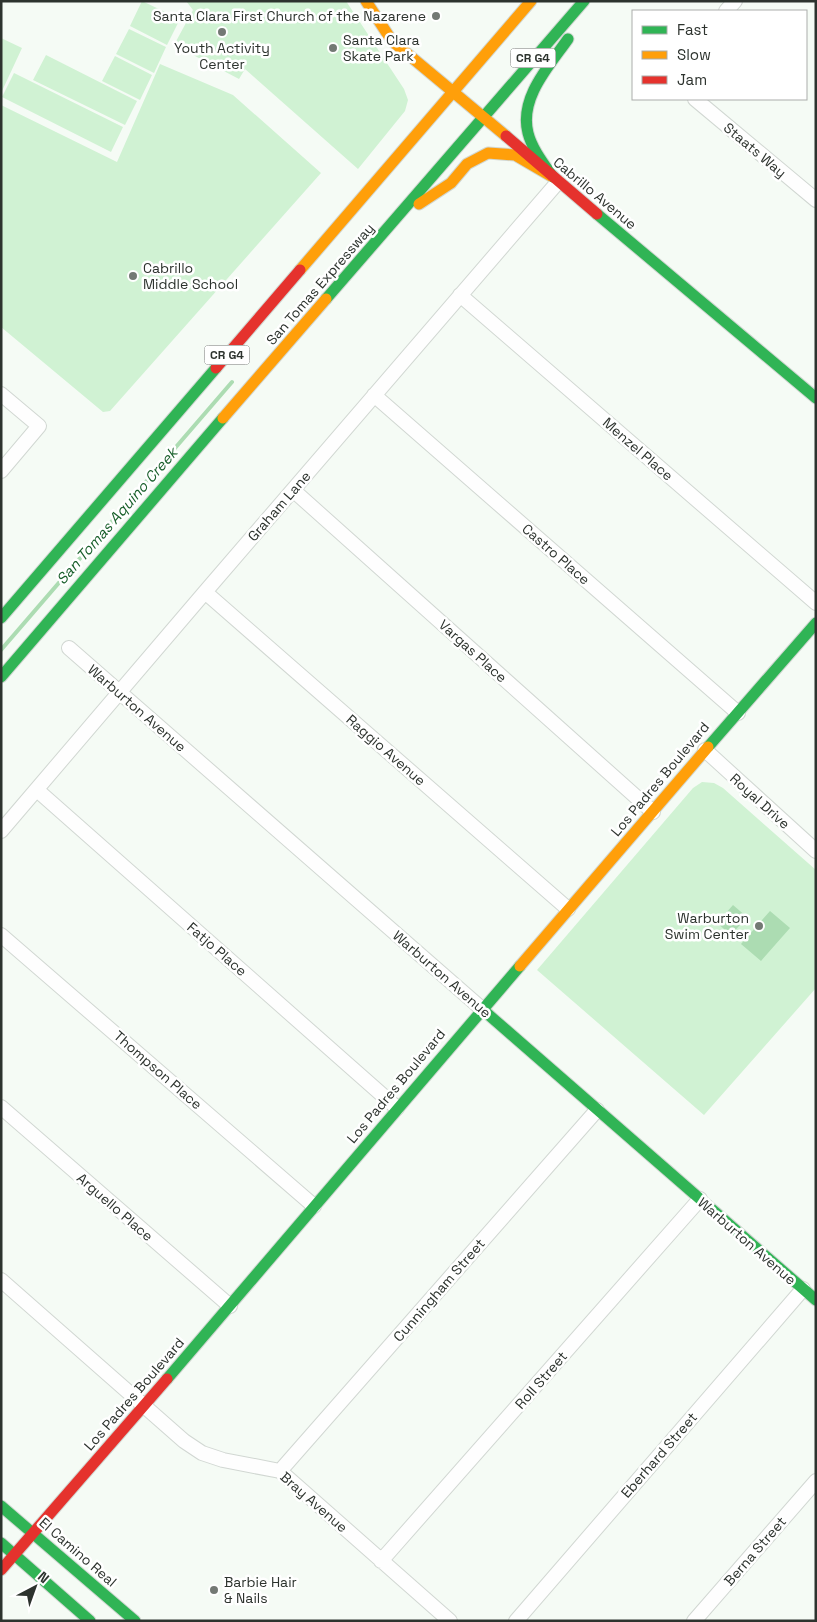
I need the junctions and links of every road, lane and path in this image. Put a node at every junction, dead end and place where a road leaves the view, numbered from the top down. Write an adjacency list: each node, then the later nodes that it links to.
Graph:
1 (366, 1): 5 (main road, Cabrillo Avenue)
2 (531, 1): 5 (main road, San Tomas Expressway / CR G4)
3 (584, 1): 7 (main road, San Tomas Expressway / CR G4)
4 (594, 1): 8 (main road)
5 (453, 92): 7 (main road, Cabrillo Avenue); 19 (main road, San Tomas Expressway / CR G4)
6 (696, 100): 9 (street, Staats Way)
7 (483, 116): 8 (main road, Cabrillo Avenue); 10 (main road, San Tomas Expressway / CR G4)
8 (555, 180): 10 (main road); 11 (street, Graham Lane); 13 (main road, Cabrillo Avenue)
9 (816, 200)
10 (397, 217): 23 (main road, San Tomas Expressway / CR G4)
11 (460, 295): 14 (street, Graham Lane); 18 (street, Menzel Place)
12 (1, 394): 15 (street)
13 (814, 394)
14 (374, 395): 16 (street, Graham Lane); 25 (street, Castro Place)
15 (1, 471)
16 (293, 490): 17 (street, Graham Lane); 28 (street, Vargas Place)
17 (204, 592): 24 (street, Graham Lane); 31 (street, Raggio Avenue)
18 (816, 602)
19 (1, 618)
20 (816, 624): 21 (main road, Los Padres Boulevard)
21 (810, 640): 25 (main road, Los Padres Boulevard)
22 (69, 648): 24 (street, Warburton Avenue)
23 (1, 677)
24 (120, 692): 27 (street, Graham Lane); 33 (street, Warburton Avenue)
25 (738, 713): 26 (main road, Los Padres Boulevard)
26 (705, 750): 28 (main road, Los Padres Boulevard); 30 (street, Royal Drive)
27 (37, 790): 29 (street, Graham Lane); 35 (street, Fatjo Place)
28 (653, 812): 31 (main road, Los Padres Boulevard)
29 (1, 831)
30 (816, 851)
31 (568, 909): 33 (main road, Los Padres Boulevard)
32 (1, 935): 38 (street, Thompson Place)
33 (482, 1009): 35 (main road, Los Padres Boulevard); 36 (main road, Warburton Avenue)
34 (1, 1107): 42 (street, Arguello Place)
35 (397, 1108): 38 (main road, Los Padres Boulevard)
36 (597, 1110): 37 (main road, Warburton Avenue); 44 (street, Cunningham Street)
37 (700, 1199): 40 (main road, Warburton Avenue); 50 (street, Roll Street)
38 (314, 1206): 42 (main road, Los Padres Boulevard)
39 (1, 1280): 43 (street, Bray Avenue)
40 (803, 1289): 41 (main road, Warburton Avenue); 55 (street, Eberhard Street)
41 (816, 1300)
42 (230, 1306): 43 (main road, Los Padres Boulevard)
43 (144, 1405): 44 (street, Bray Avenue); 47 (main road, Los Padres Boulevard)
44 (280, 1471): 50 (street, Bray Avenue)
45 (816, 1481): 56 (street, Berna Street)
46 (1, 1506): 47 (main road, El Camino Real)
47 (33, 1534): 49 (main road, Los Padres Boulevard); 53 (main road, El Camino Real)
48 (1, 1543): 49 (main road)
49 (14, 1555): 51 (main road, Los Padres Boulevard); 52 (main road)
50 (381, 1561): 54 (street, Bray Avenue)
51 (1, 1570)
52 (90, 1621)
53 (135, 1621)
54 (450, 1621)
55 (516, 1621)
56 (694, 1621)

